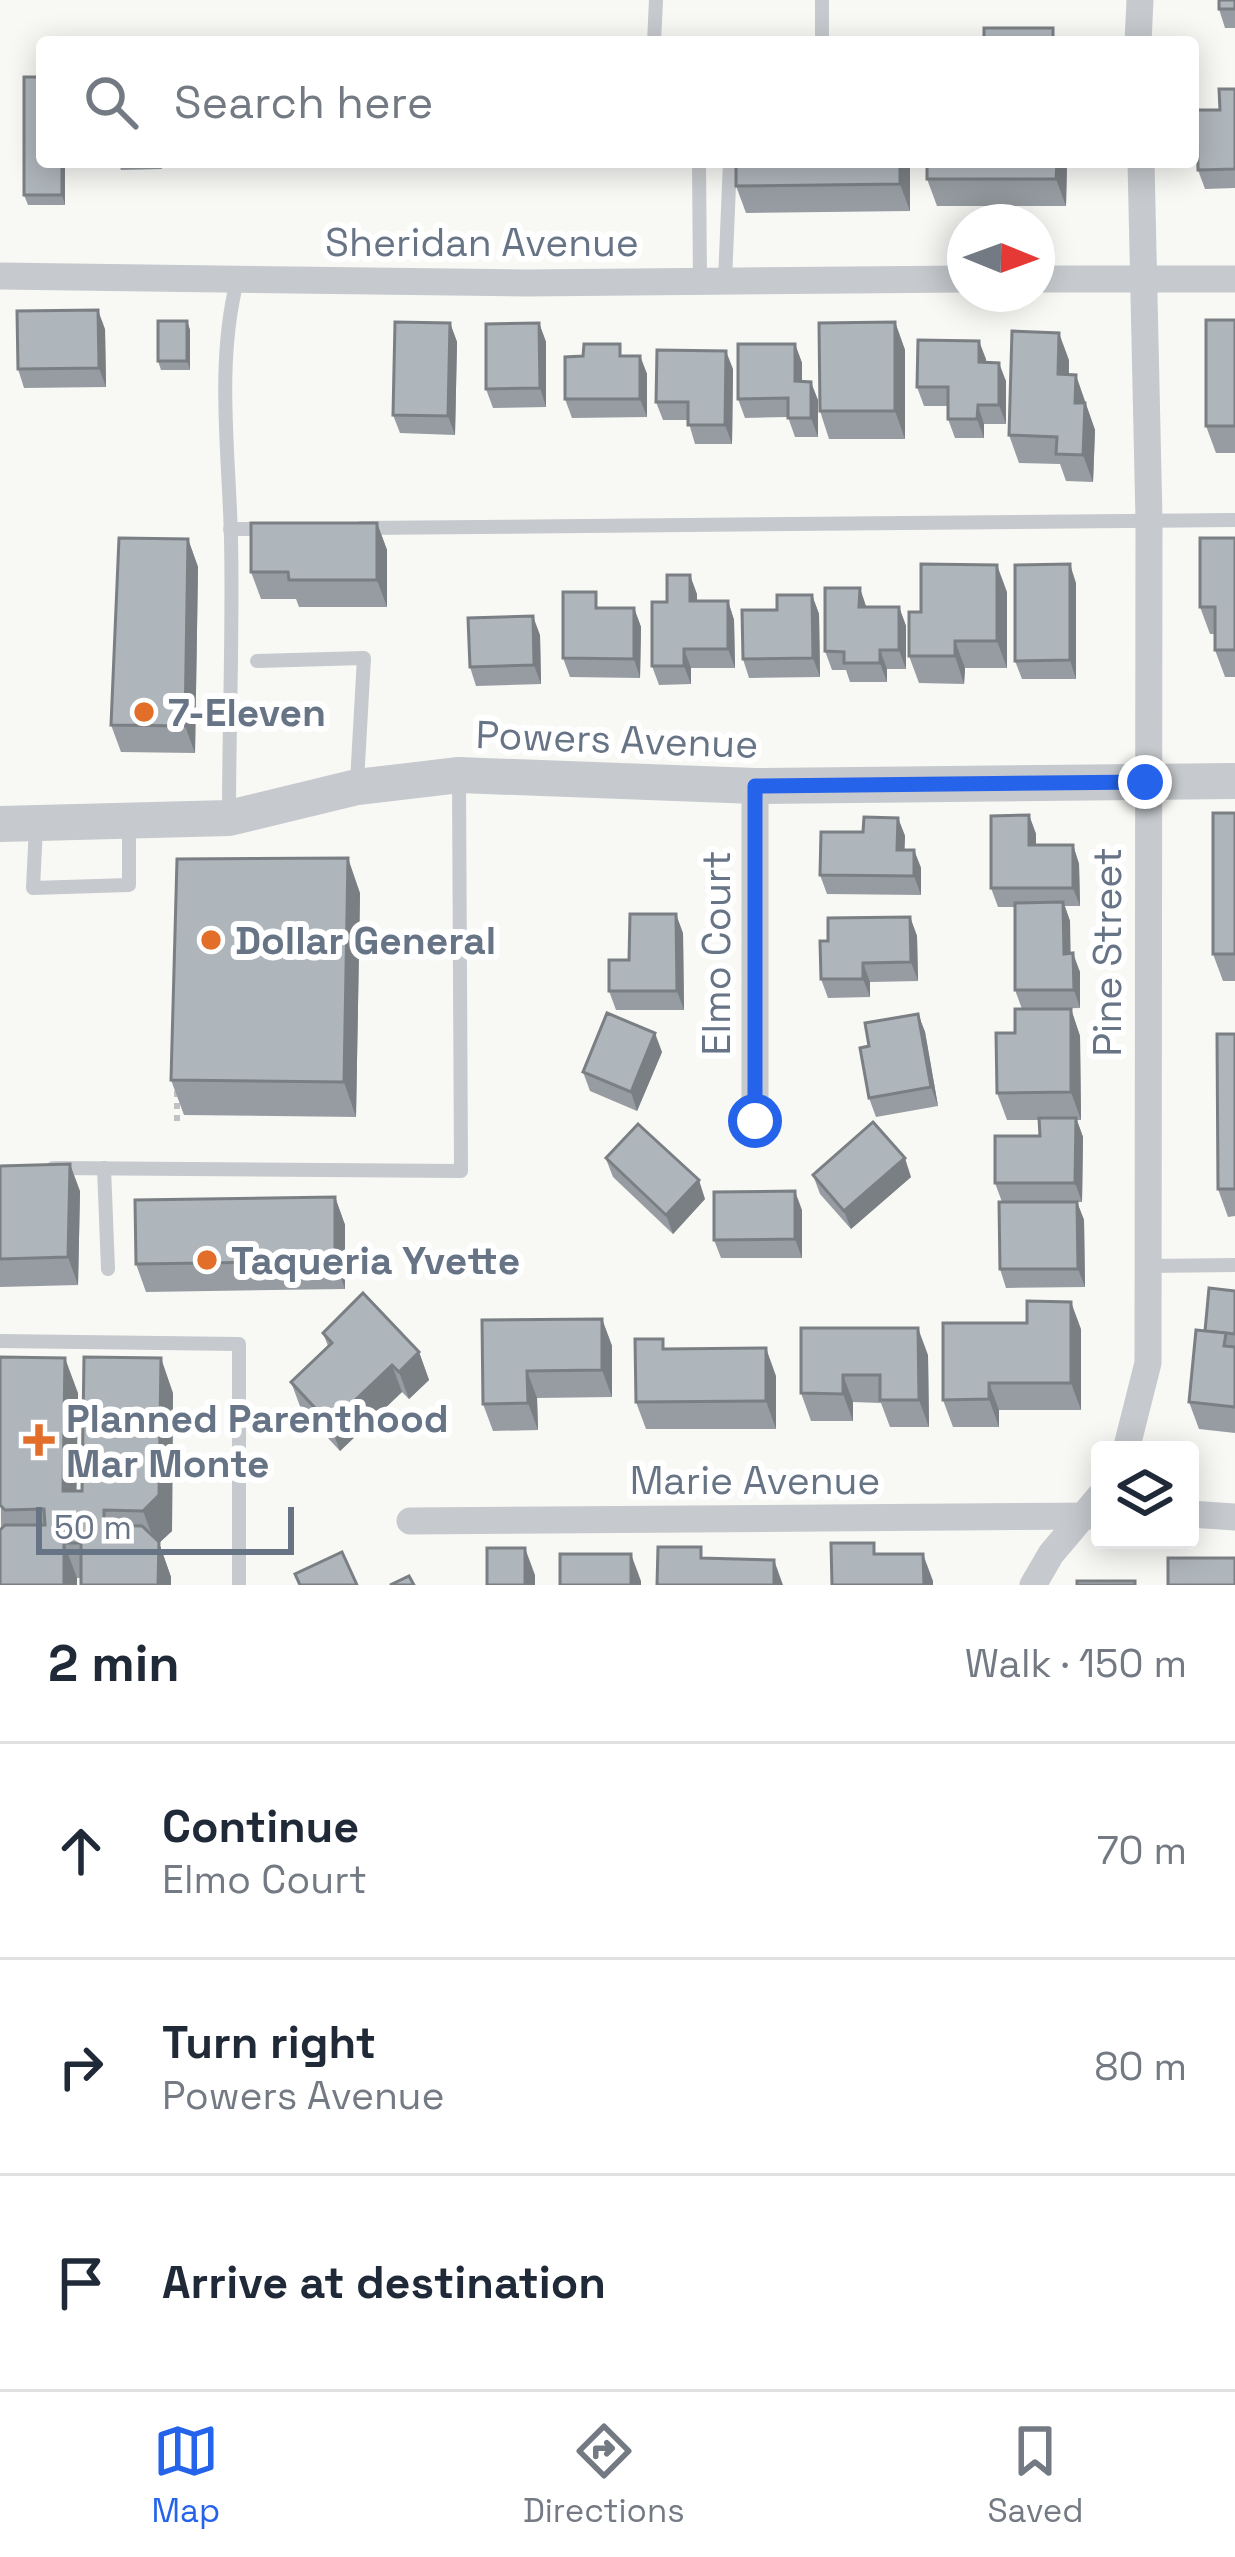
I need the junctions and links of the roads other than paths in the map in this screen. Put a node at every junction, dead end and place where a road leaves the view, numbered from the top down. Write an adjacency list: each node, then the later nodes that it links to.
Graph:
1 (656, 0): 4 (lane)
2 (822, 0): 5 (lane)
3 (1140, 0): 6 (street)
4 (655, 36)
5 (823, 36)
6 (1138, 36)
7 (700, 168): 15 (lane)
8 (729, 168): 15 (lane)
9 (1141, 168): 11 (street, Pine Street)
10 (0, 276): 16 (street, Sheridan Avenue)
11 (1143, 278): 13 (street); 14 (street); 17 (street, Pine Street)
12 (947, 279): 15 (street, Sheridan Avenue)
13 (1055, 279)
14 (1235, 279)
15 (713, 280): 16 (street, Sheridan Avenue)
16 (237, 281): 20 (lane)
17 (1149, 520): 18 (lane); 19 (lane); 25 (street, Pine Street)
18 (1235, 520)
19 (338, 528)
20 (230, 529): 21 (lane); 28 (lane)
21 (295, 529)
22 (257, 661): 27 (lane)
23 (459, 775): 26 (street, Powers Avenue); 27 (street, Powers Avenue); 34 (lane)
24 (1235, 781): 25 (street, Powers Avenue)
25 (1145, 782): 26 (street, Powers Avenue); 36 (street, Pine Street)
26 (755, 786): 32 (street, Elmo Court)
27 (357, 787): 28 (street, Powers Avenue)
28 (229, 818): 29 (street, Powers Avenue)
29 (129, 819): 30 (street, Powers Avenue); 30 (lane)
30 (37, 822): 31 (street, Powers Avenue)
31 (0, 824)
32 (755, 1121)
33 (27, 1168): 34 (lane)
34 (104, 1168): 37 (lane)
35 (1235, 1265): 36 (lane)
36 (1147, 1266): 39 (street, Pine Street)
37 (108, 1268)
38 (0, 1341): 45 (lane)
39 (1128, 1441)
40 (1091, 1510): 44 (street, Marie Avenue)
41 (1091, 1514): 46 (street)
42 (1199, 1515): 43 (street)
43 (1235, 1517)
44 (410, 1521)
45 (239, 1585)
46 (1034, 1585)

